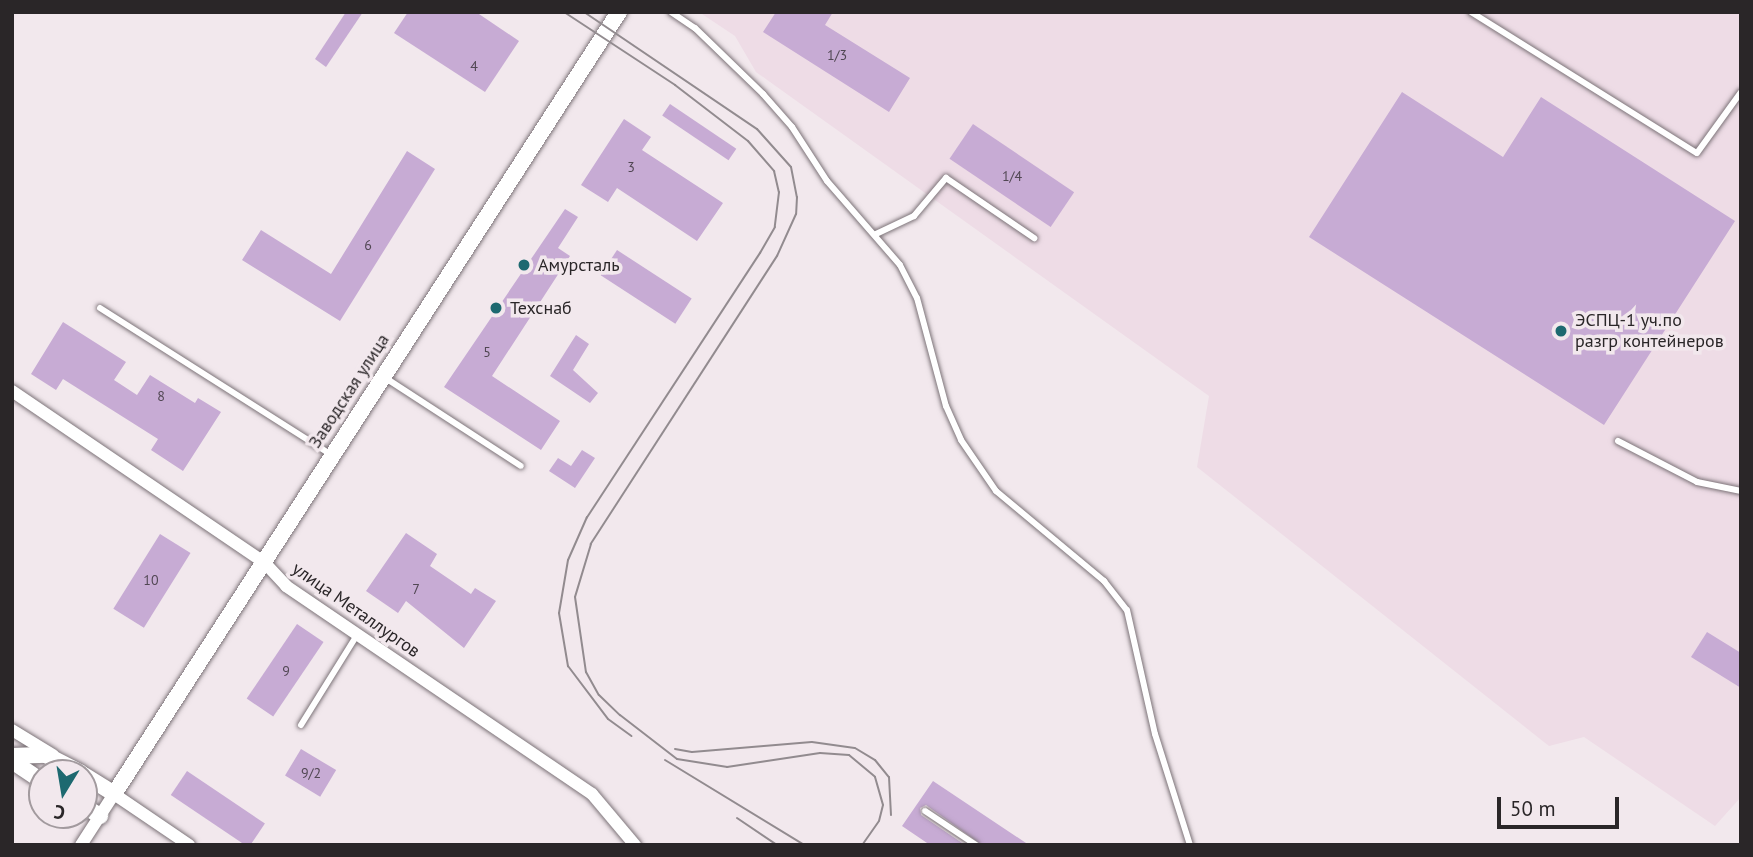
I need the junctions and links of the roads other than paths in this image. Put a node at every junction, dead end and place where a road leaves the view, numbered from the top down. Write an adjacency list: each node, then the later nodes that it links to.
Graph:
1 (619, 12): 8 (street, Заводская улица)
2 (671, 12): 5 (lane)
3 (1471, 12): 4 (lane)
4 (1741, 92)
5 (876, 234): 6 (lane); 30 (lane)
6 (1034, 238)
7 (100, 308): 11 (lane)
8 (382, 376): 11 (street, Заводская улица); 12 (lane)
9 (12, 391): 14 (street, улица Металлургов)
10 (1618, 441): 13 (lane)
11 (330, 454): 14 (street, Заводская улица)
12 (521, 466)
13 (1741, 491)
14 (264, 562): 15 (street, улица Металлургов); 23 (street, Заводская улица)
15 (358, 633): 16 (lane); 28 (street, улица Металлургов)
16 (301, 725)
17 (12, 730): 20 (street)
18 (12, 759): 19 (street); 21 (street)
19 (57, 759)
20 (59, 759)
21 (28, 771)
22 (98, 784): 23 (street)
23 (114, 794): 25 (street); 27 (street)
24 (925, 811): 29 (lane)
25 (100, 816): 26 (street)
26 (81, 845)
27 (189, 845)
28 (635, 845)
29 (976, 845)
30 (1190, 845)

